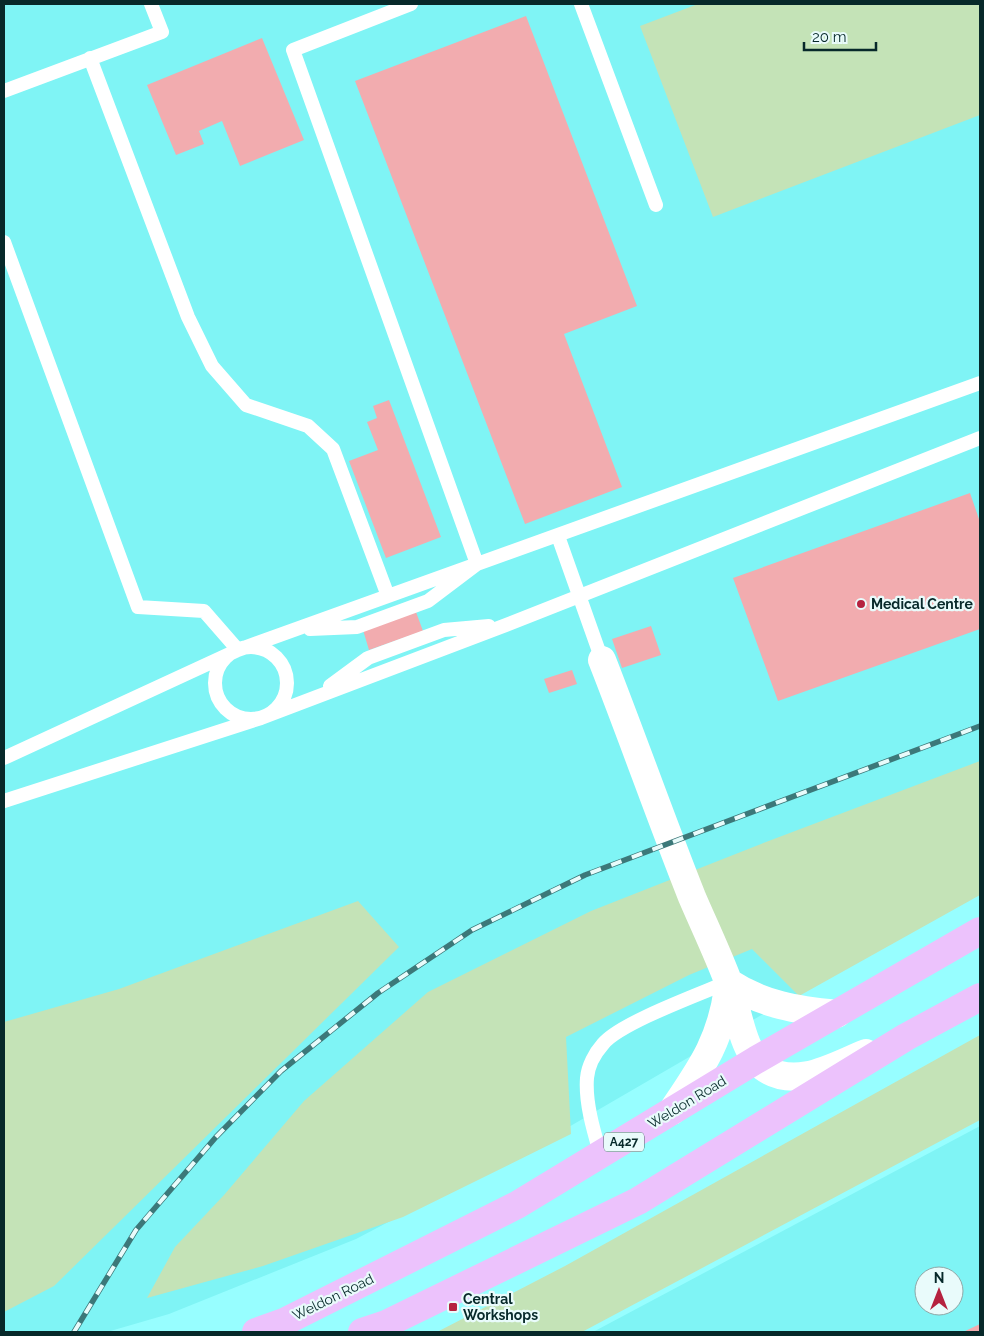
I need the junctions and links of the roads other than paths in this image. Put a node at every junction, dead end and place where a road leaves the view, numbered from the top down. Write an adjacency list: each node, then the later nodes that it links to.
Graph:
1 (151, 4): 4 (lane)
2 (411, 4): 11 (lane)
3 (581, 4): 6 (lane)
4 (90, 58): 5 (lane); 12 (lane)
5 (4, 91)
6 (656, 205)
7 (4, 242): 15 (lane)
8 (980, 383): 10 (lane)
9 (980, 438): 13 (lane)
10 (558, 536): 11 (lane); 13 (lane)
11 (477, 564): 12 (lane); 14 (lane)
12 (388, 596): 14 (lane)
13 (579, 596): 16 (lane); 17 (lane)
14 (297, 629): 15 (lane)
15 (238, 650): 17 (lane); 17 (lane); 18 (lane)
16 (602, 660): 21 (street)
17 (260, 718): 19 (lane)
18 (4, 758)
19 (4, 801)
20 (980, 931): 23 (highway, Weldon Road / A427)
21 (728, 982): 23 (street); 25 (street); 26 (street); 27 (lane)
22 (980, 997): 24 (highway)
23 (837, 1014): 25 (highway, Weldon Road / A427)
24 (906, 1037): 25 (street); 29 (highway)
25 (756, 1060): 26 (highway, Weldon Road / A427)
26 (672, 1111): 27 (highway, Weldon Road / A427)
27 (601, 1156): 28 (highway, Weldon Road / A427)
28 (256, 1332)
29 (362, 1332)

